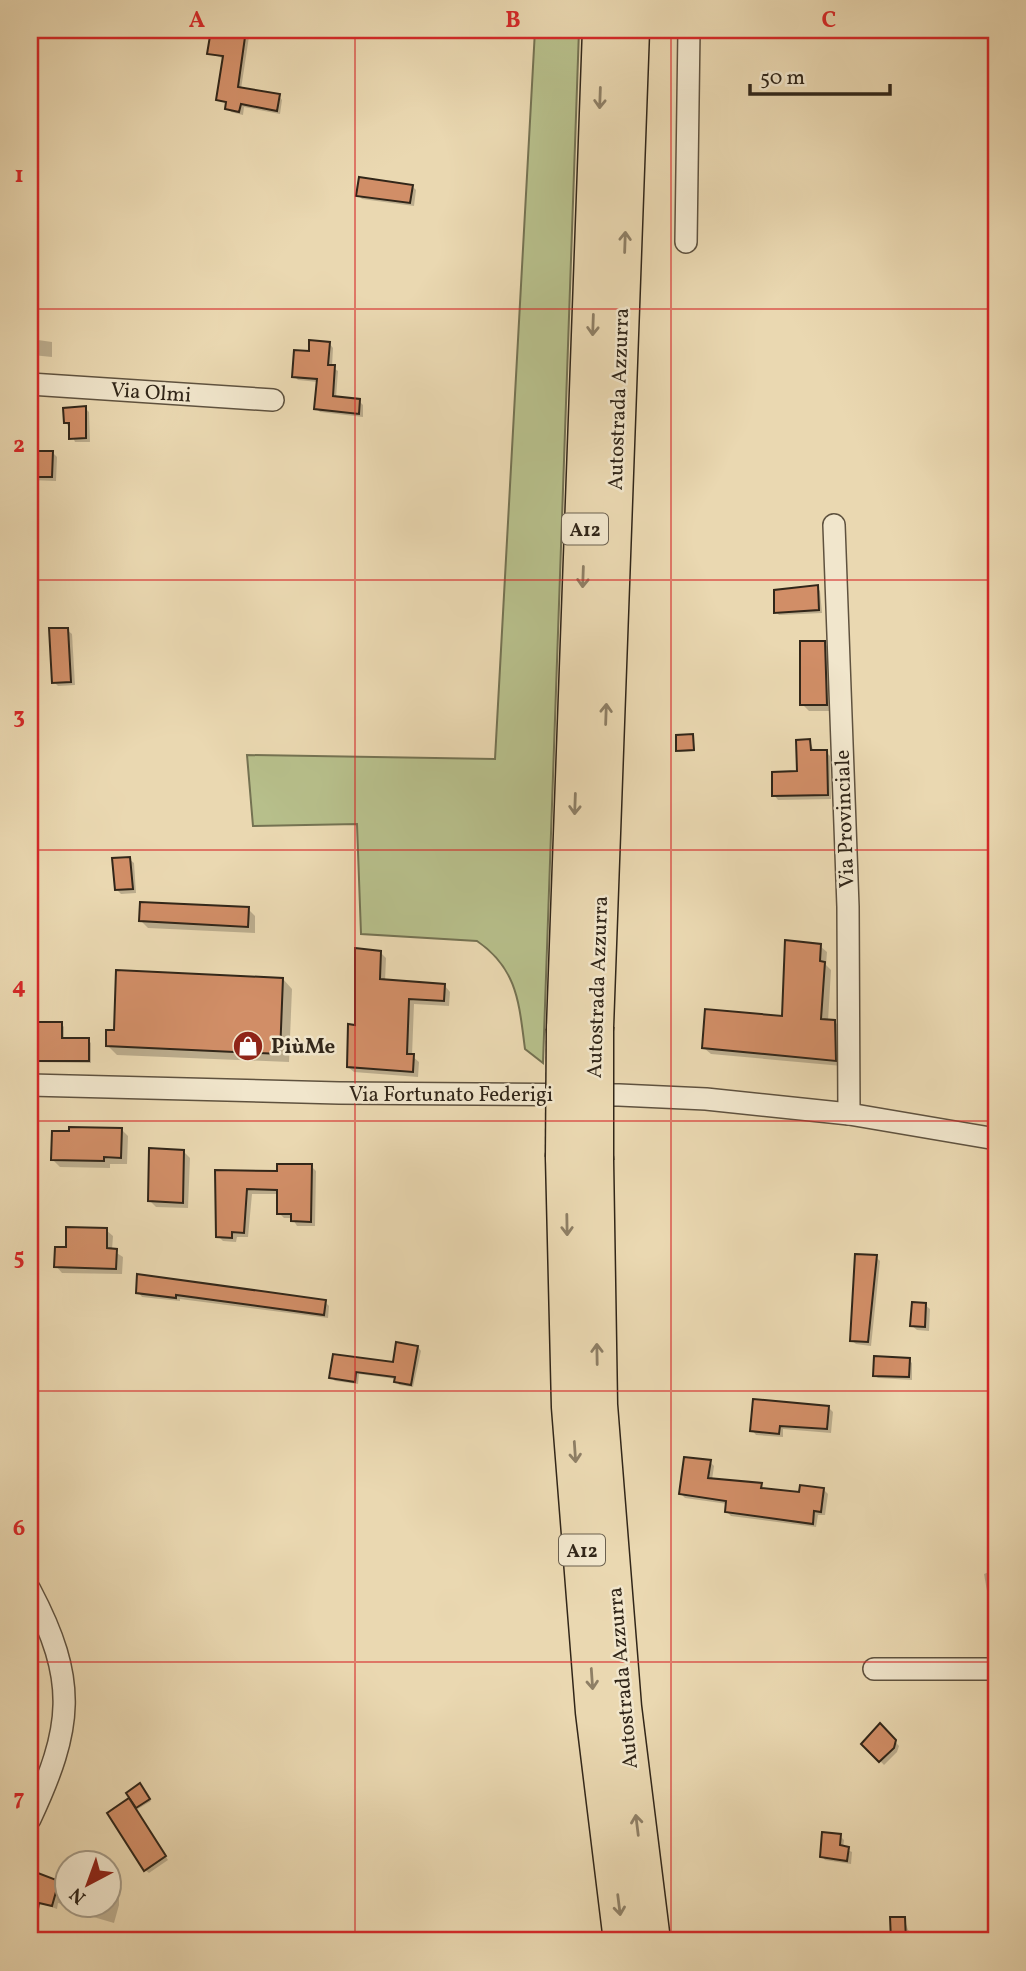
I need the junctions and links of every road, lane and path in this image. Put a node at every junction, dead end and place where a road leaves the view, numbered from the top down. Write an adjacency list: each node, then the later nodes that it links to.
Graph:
1 (602, 30): 8 (highway, Autostrada Azzurra / A12, one-way to 8)
2 (630, 30): 8 (highway, Autostrada Azzurra / A12, one-way to 2)
3 (689, 30): 4 (street)
4 (686, 242)
5 (30, 384): 6 (street, Via Olmi)
6 (273, 400)
7 (835, 525): 10 (street, Via Provinciale)
8 (580, 1028): 12 (highway, Autostrada Azzurra / A12, bridge)
9 (30, 1085): 10 (street, Via Fortunato Federigi)
10 (849, 1114): 11 (street, Via Fortunato Federigi)
11 (996, 1139)
12 (579, 1158): 17 (highway, Autostrada Azzurra / A12, one-way to 17); 18 (highway, Autostrada Azzurra / A12, one-way to 12)
13 (30, 1590): 16 (street)
14 (874, 1669): 15 (street)
15 (996, 1669)
16 (30, 1819)
17 (623, 1941)
18 (651, 1941)

